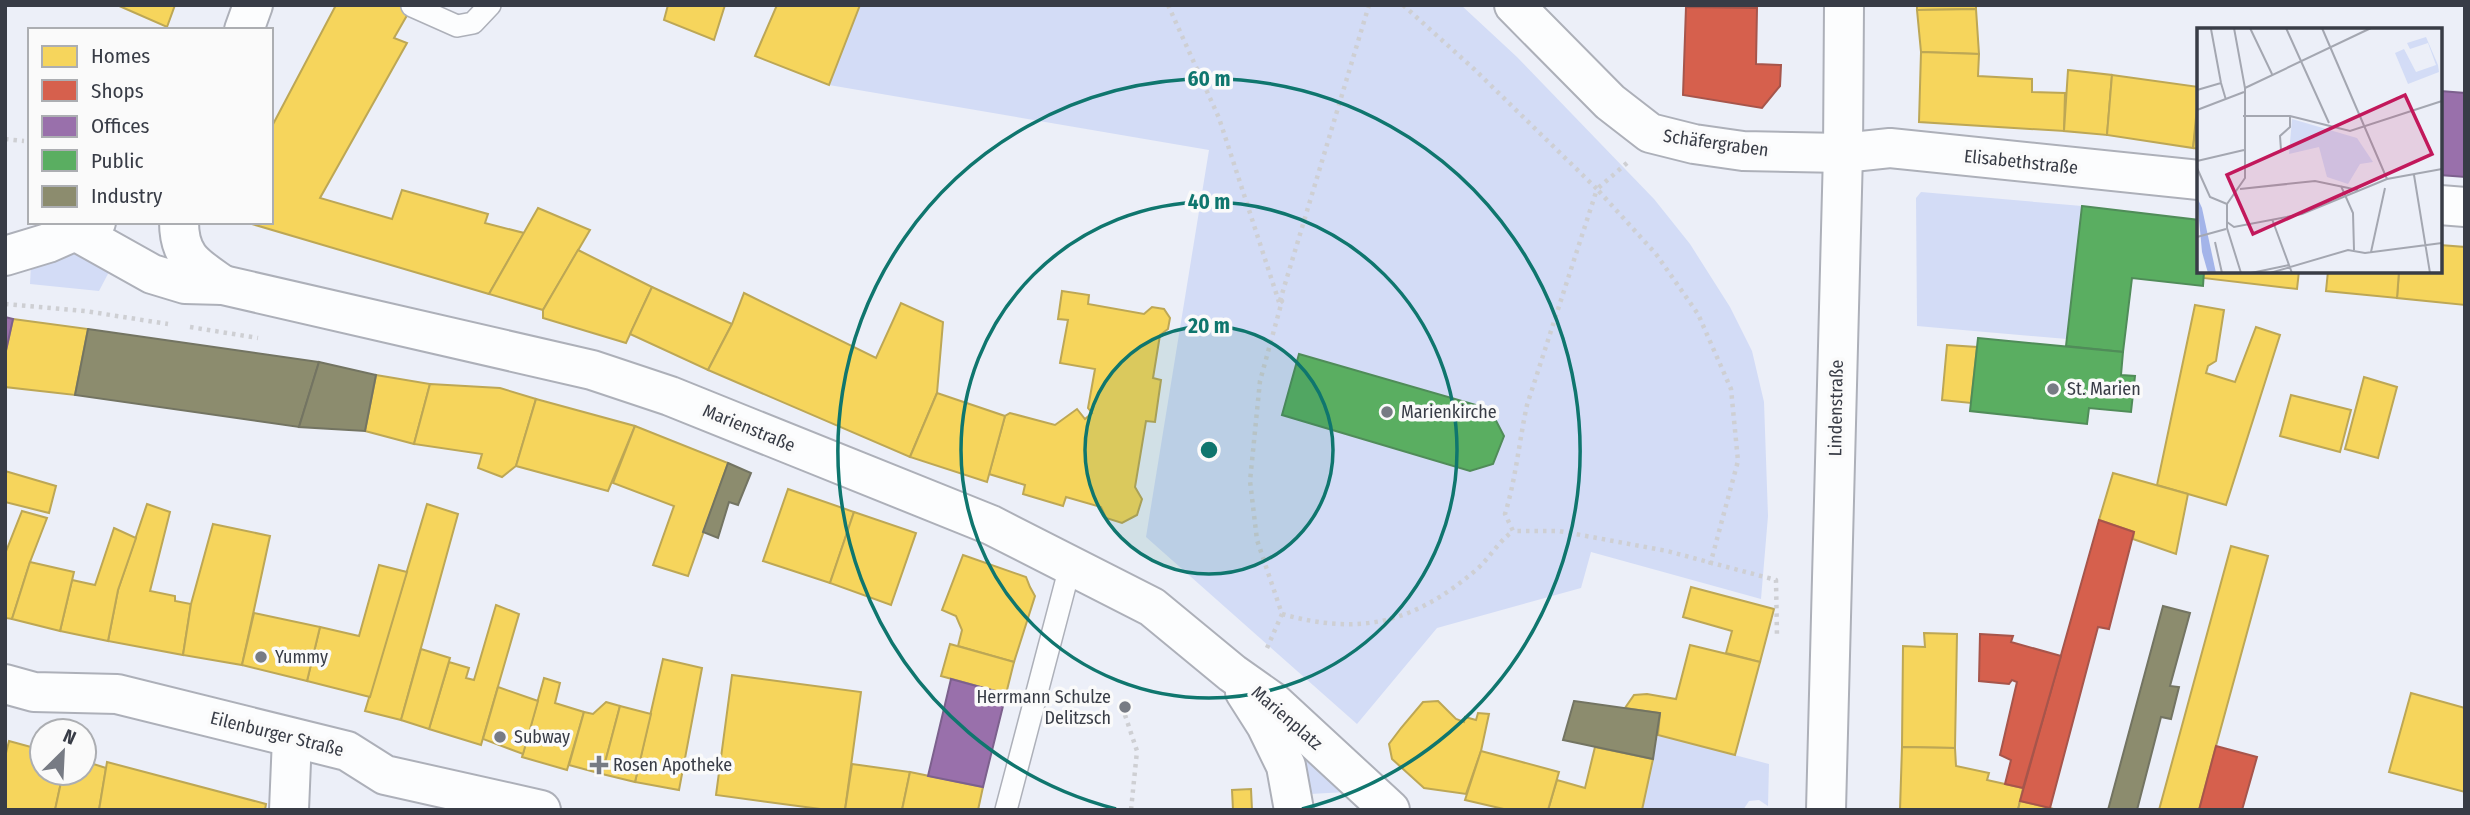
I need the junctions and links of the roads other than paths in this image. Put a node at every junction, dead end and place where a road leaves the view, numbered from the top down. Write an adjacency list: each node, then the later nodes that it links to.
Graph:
1 (253, 5): 6 (street)
2 (490, 5): 5 (lane)
3 (1514, 5): 7 (street, Schäfergraben)
4 (1844, 5): 7 (street, Lindenstraße)
5 (412, 6)
6 (245, 28)
7 (1843, 153): 8 (street, Elisabethstraße); 24 (street, Lindenstraße)
8 (2197, 180)
9 (2442, 205): 10 (street)
10 (2465, 207)
11 (179, 224): 14 (street, Marienstraße)
12 (87, 227): 13 (street); 14 (street, Marienstraße)
13 (5, 256)
14 (223, 285): 15 (street, Marienstraße)
15 (1071, 564): 16 (street, Marienstraße); 21 (lane)
16 (1232, 673): 22 (street, Marienplatz); 23 (street, Marienplatz)
17 (5, 684): 18 (street, Eilenburger Straße)
18 (292, 738): 19 (street); 20 (street, Eilenburger Straße)
19 (289, 810)
20 (541, 810)
21 (1006, 810)
22 (1294, 810)
23 (1390, 810)
24 (1826, 810)

